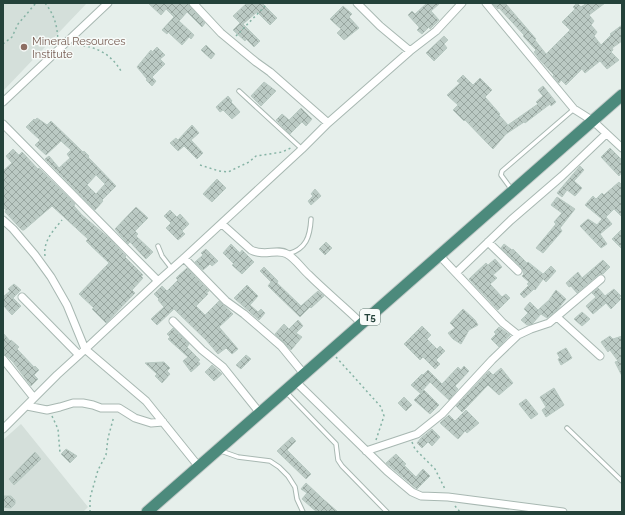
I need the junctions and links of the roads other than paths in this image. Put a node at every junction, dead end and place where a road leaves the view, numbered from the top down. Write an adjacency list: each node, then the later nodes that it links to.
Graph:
1 (108, 3): 9 (street)
2 (193, 3): 12 (street)
3 (357, 3): 6 (street)
4 (462, 3): 6 (street)
5 (486, 3): 10 (street)
6 (410, 51): 12 (street)
7 (239, 91): 15 (lane)
8 (622, 95): 11 (highway, T5)
9 (3, 102)
10 (574, 109): 11 (street); 17 (lane)
11 (593, 121): 14 (street); 17 (highway, T5)
12 (328, 123): 15 (street)
13 (3, 124): 30 (street)
14 (606, 134): 16 (street); 21 (street)
15 (300, 147): 20 (street)
16 (622, 148)
17 (513, 191): 24 (highway, T5)
18 (311, 219): 23 (lane)
19 (3, 220): 36 (street)
20 (222, 224): 23 (street); 25 (street)
21 (488, 242): 27 (street); 28 (street)
22 (158, 246): 26 (lane)
23 (288, 254): 34 (street)
24 (440, 255): 28 (street); 34 (highway, T5)
25 (184, 258): 26 (street); 40 (street)
26 (172, 269): 30 (street)
27 (518, 271)
28 (456, 273): 35 (street)
29 (601, 280): 32 (street)
30 (158, 281): 36 (street)
31 (22, 297): 37 (street)
32 (557, 317): 35 (street); 38 (street)
33 (173, 321): 44 (street)
34 (362, 324): 40 (highway, T5)
35 (518, 335): 49 (street)
36 (85, 349): 37 (street); 45 (street)
37 (79, 355): 42 (street)
38 (600, 356)
39 (3, 359): 42 (street)
40 (300, 378): 41 (highway, T5); 49 (street)
41 (285, 391): 44 (highway, T5); 54 (lane)
42 (34, 398): 43 (street)
43 (27, 406): 45 (street); 47 (street)
44 (259, 412): 48 (highway, T5)
45 (163, 422): 50 (street)
46 (567, 428): 51 (lane)
47 (3, 429)
48 (218, 450): 50 (highway, T5); 53 (lane)
49 (369, 450): 55 (street)
50 (199, 467): 52 (highway, T5)
51 (622, 481)
52 (147, 512)
53 (303, 512)
54 (387, 512)
55 (563, 512)

